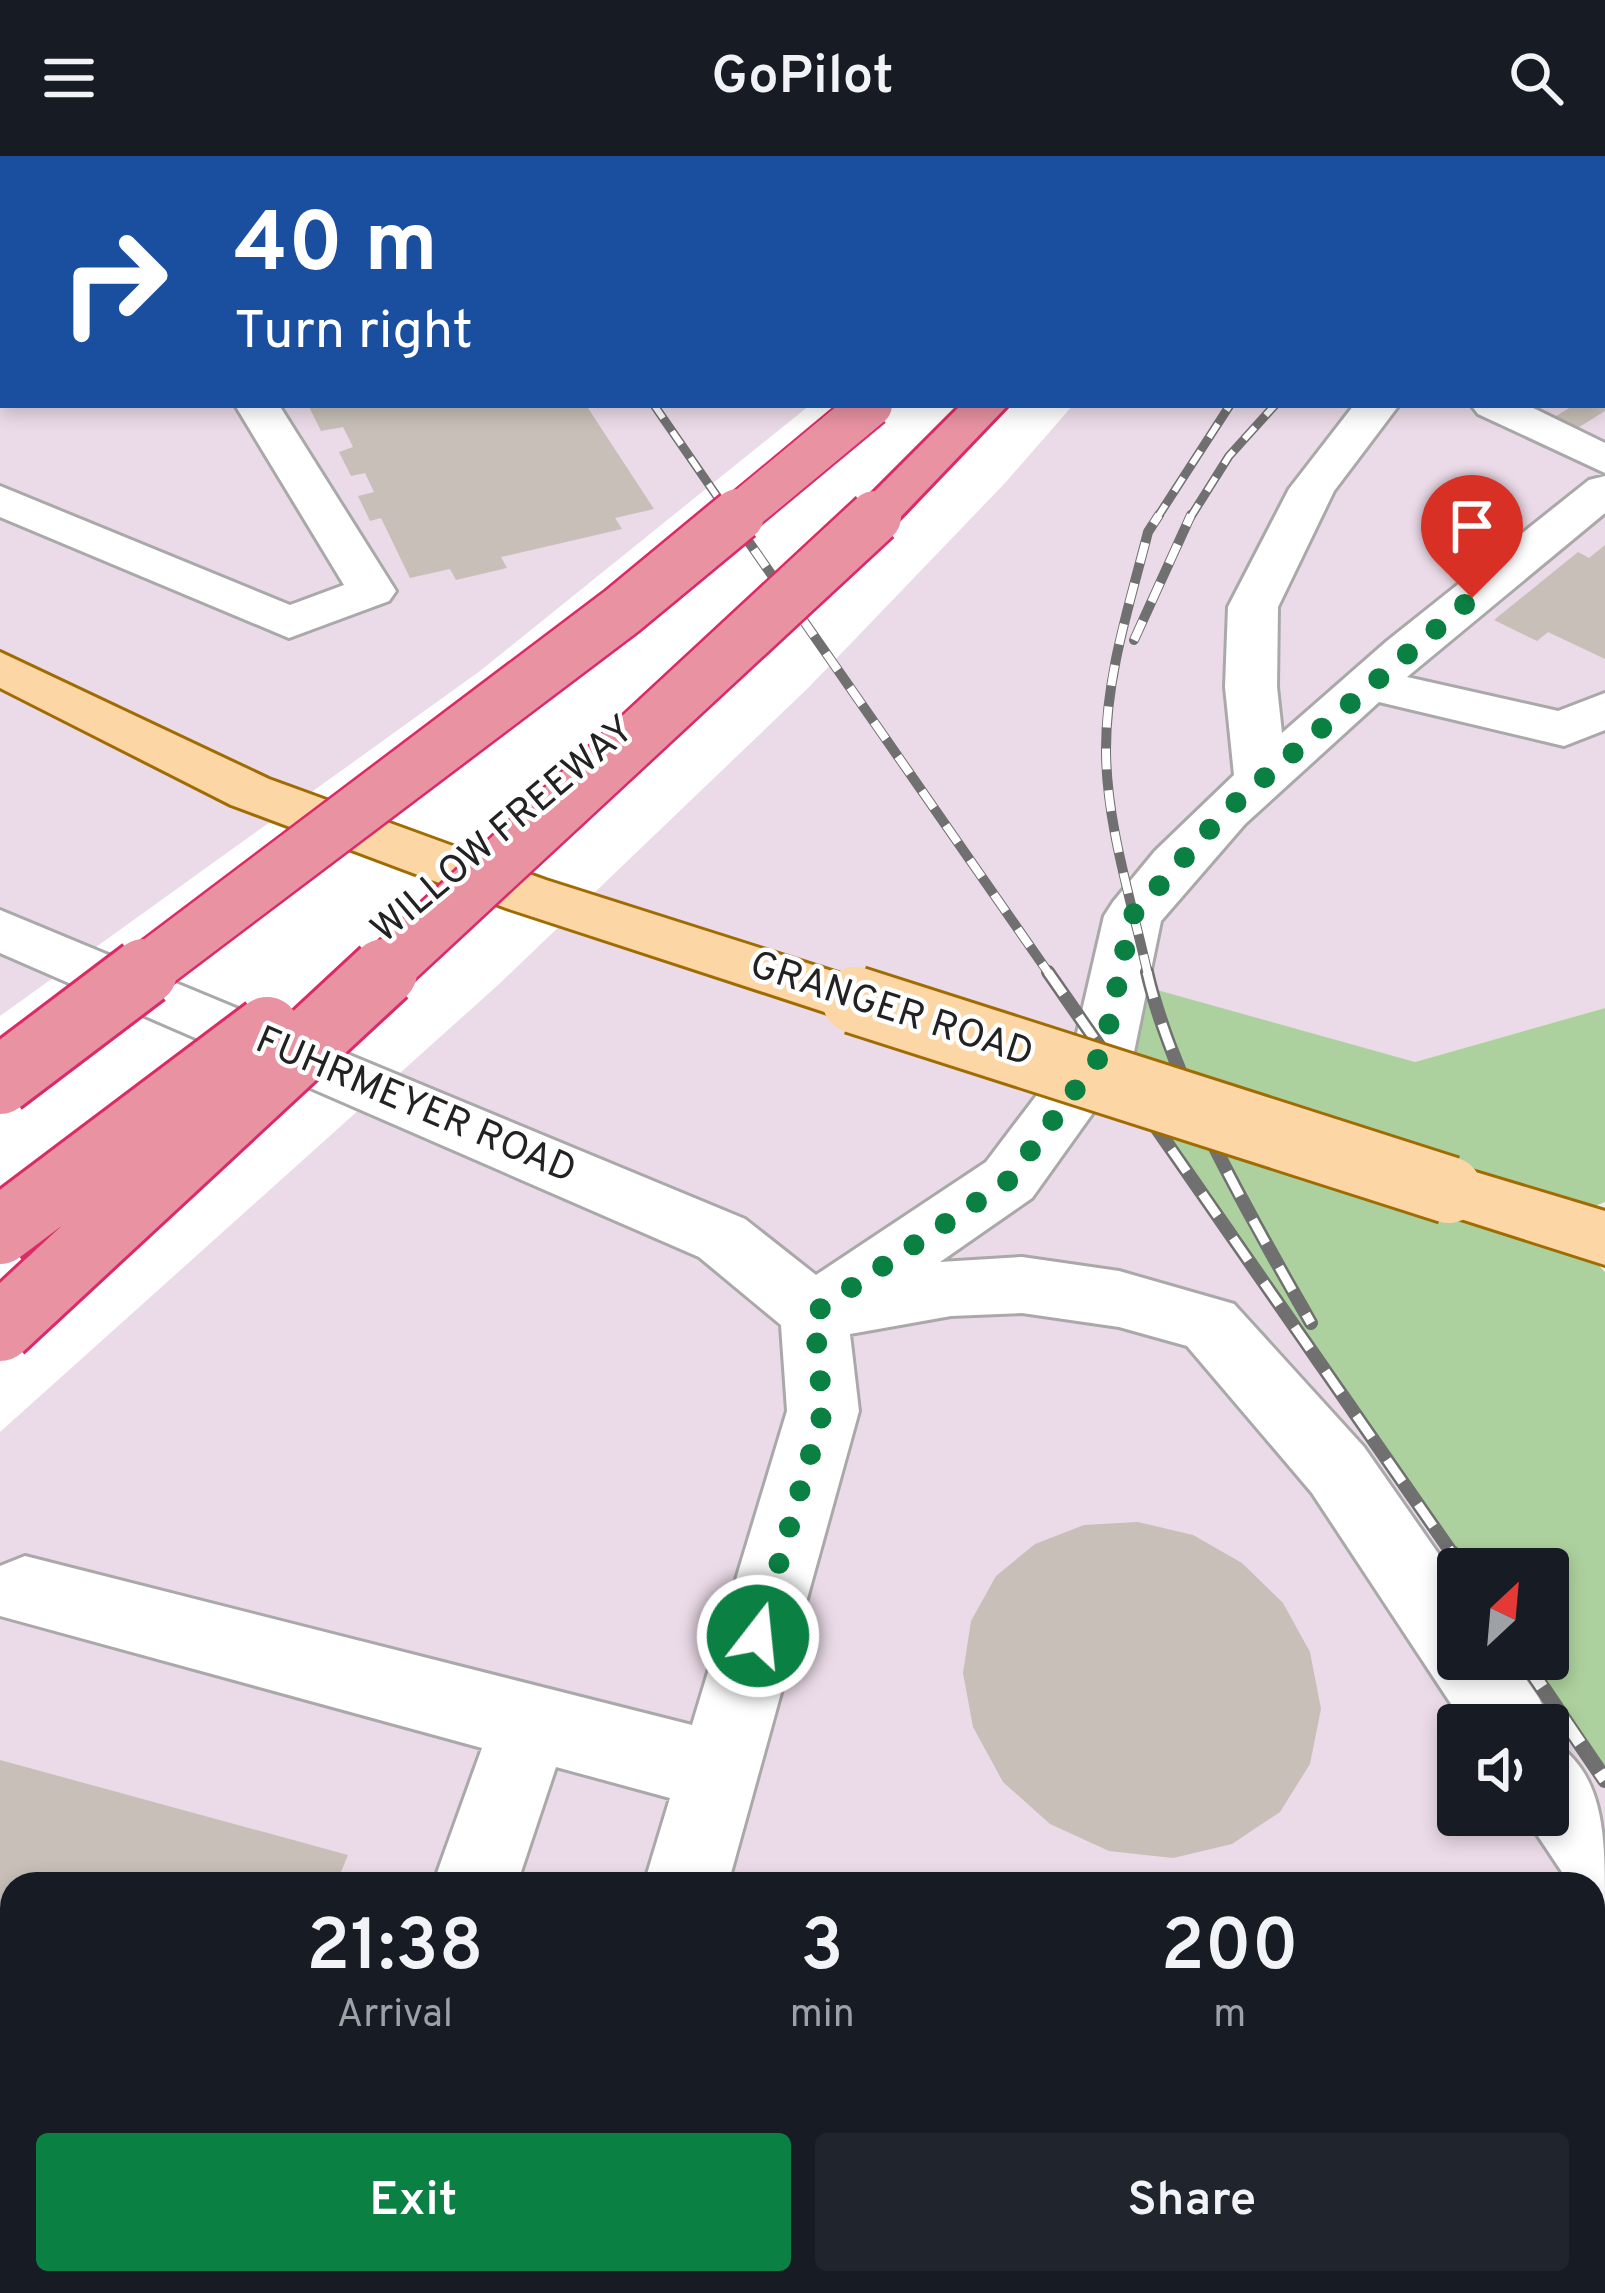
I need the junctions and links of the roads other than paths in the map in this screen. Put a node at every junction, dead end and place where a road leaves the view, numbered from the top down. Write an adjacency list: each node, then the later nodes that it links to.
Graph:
1 (259, 408): 8 (street)
2 (867, 408): 10 (highway, bridge)
3 (983, 408): 9 (highway, WILLOW FREEWAY)
4 (1375, 408): 15 (street)
5 (1499, 408): 6 (street)
6 (1605, 460)
7 (1605, 490): 12 (street)
8 (0, 500)
9 (875, 517): 21 (highway, WILLOW FREEWAY, bridge); 24 (highway, bridge)
10 (622, 610): 18 (highway, bridge); 19 (highway, bridge)
11 (0, 668): 16 (main road, GRANGER ROAD)
12 (1369, 684): 14 (street); 15 (street)
13 (0, 719): 16 (main road, GRANGER ROAD)
14 (1591, 732)
15 (1261, 780): 23 (street)
16 (250, 792): 20 (main road, GRANGER ROAD, bridge)
17 (0, 930): 23 (street, FUHRMEYER ROAD)
18 (0, 1042)
19 (0, 1081)
20 (1588, 1220): 22 (main road)
21 (0, 1231)
22 (1605, 1272)
23 (814, 1313): 26 (street); 28 (street)
24 (0, 1328)
25 (25, 1591): 27 (street)
26 (1437, 1616)
27 (530, 1722): 28 (street); 31 (street)
28 (719, 1772): 32 (street)
29 (1569, 1810): 30 (street)
30 (1605, 1862)
31 (479, 1872)
32 (690, 1872)

